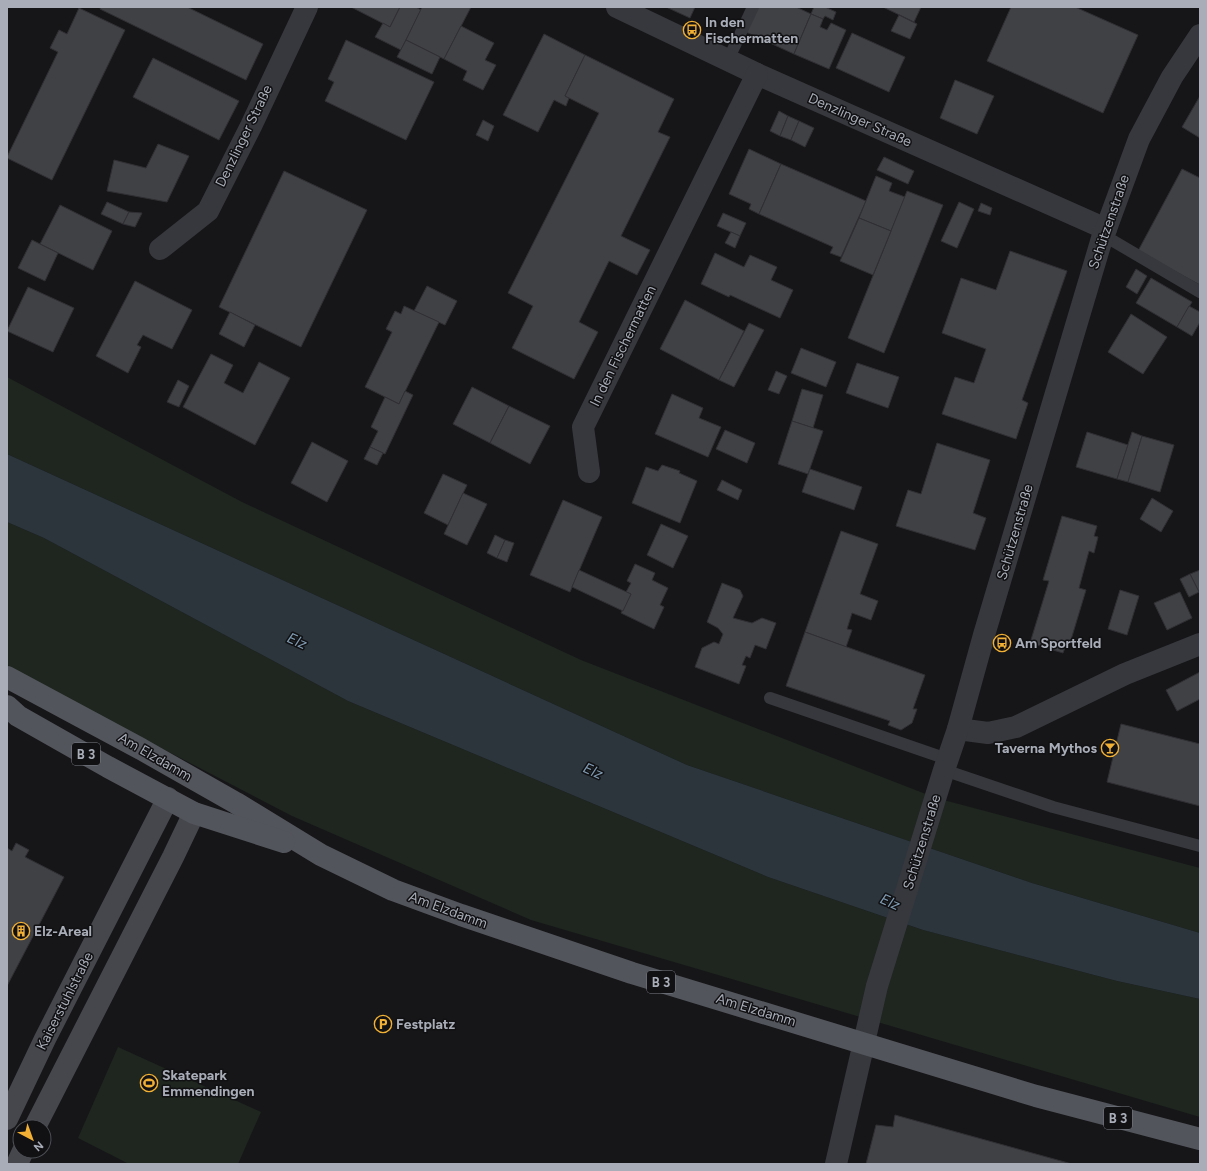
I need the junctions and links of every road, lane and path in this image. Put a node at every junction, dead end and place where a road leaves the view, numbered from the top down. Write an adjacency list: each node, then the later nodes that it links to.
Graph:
1 (307, 7): 8 (street, Denzlinger Straße)
2 (617, 7): 5 (street, Denzlinger Straße)
3 (753, 7): 5 (lane)
4 (1200, 35): 7 (street, Schützenstraße)
5 (728, 60): 6 (street, Denzlinger Straße)
6 (757, 74): 7 (street, Denzlinger Straße); 10 (street, In den Fischermatten)
7 (1104, 232): 9 (lane); 15 (street, Schützenstraße)
8 (160, 249)
9 (1200, 292)
10 (589, 472)
11 (1200, 644): 15 (street)
12 (7, 677): 17 (main road, Am Elzdamm / B 3)
13 (770, 698): 16 (lane)
14 (7, 706): 18 (main road, Am Elzdamm / B 3)
15 (958, 729): 16 (street, Schützenstraße)
16 (946, 765): 21 (lane); 23 (street, Schützenstraße)
17 (177, 770): 19 (main road, Am Elzdamm / B 3); 20 (main road)
18 (168, 798): 20 (main road, Am Elzdamm / B 3); 24 (main road, Kaiserstuhlstraße)
19 (236, 803): 20 (main road); 22 (main road, Am Elzdamm / B 3)
20 (192, 804): 22 (main road, Am Elzdamm / B 3); 25 (main road)
21 (1200, 846)
22 (321, 855): 23 (main road, Am Elzdamm / B 3)
23 (864, 1043): 26 (main road, Am Elzdamm / B 3); 27 (street, Schützenstraße)
24 (7, 1119)
25 (38, 1119)
26 (1200, 1139)
27 (836, 1164)

